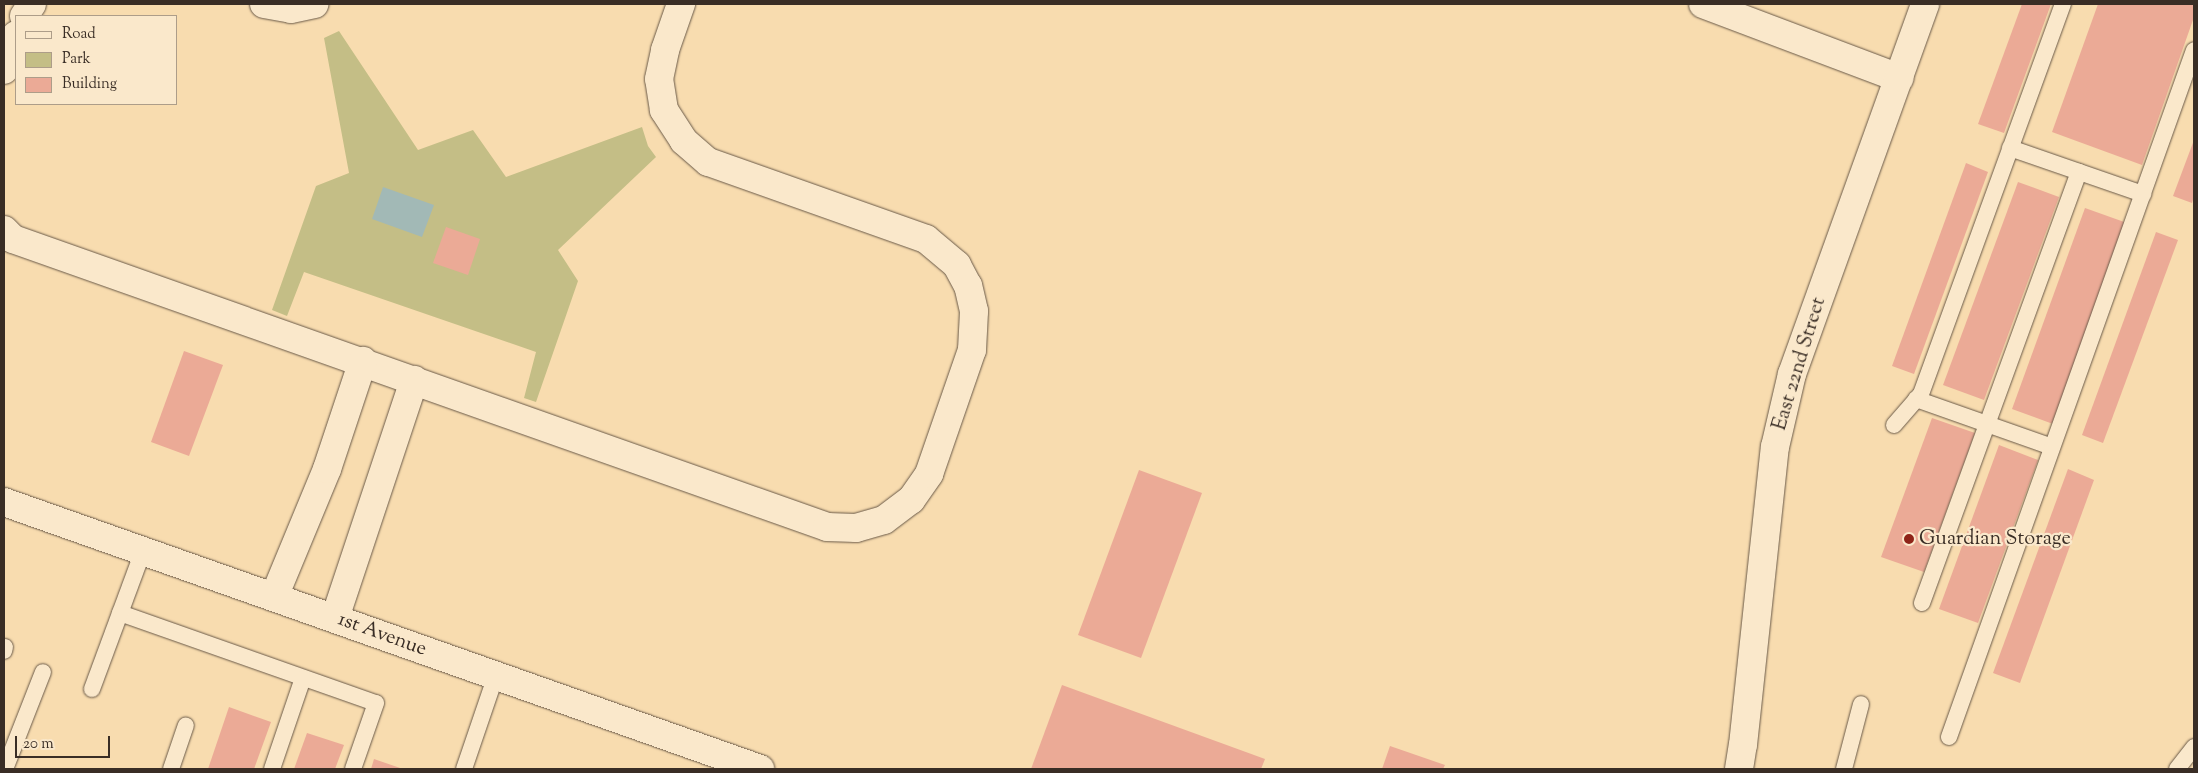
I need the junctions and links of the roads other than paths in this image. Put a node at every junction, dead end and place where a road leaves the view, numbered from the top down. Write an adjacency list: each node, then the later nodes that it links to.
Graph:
1 (32, 4): 8 (street)
2 (264, 4): 3 (street)
3 (314, 4)
4 (682, 4): 18 (street)
5 (1703, 4): 12 (street)
6 (1925, 4): 12 (street, East 22nd Street)
7 (2064, 4): 13 (lane)
8 (25, 15)
9 (15, 38): 11 (street)
10 (2194, 50): 15 (lane)
11 (4, 70)
12 (1899, 78): 43 (street, East 22nd Street)
13 (2010, 148): 14 (lane); 19 (lane)
14 (2079, 172): 15 (lane); 20 (lane)
15 (2143, 194): 22 (lane)
16 (4, 230): 17 (street)
17 (363, 361): 18 (street); 25 (street)
18 (414, 380): 28 (street)
19 (1916, 399): 20 (lane); 21 (lane)
20 (1988, 424): 22 (lane); 26 (lane)
21 (1894, 426)
22 (2052, 446): 35 (lane)
23 (4, 502): 24 (street, 1st Avenue)
24 (144, 551): 25 (street, 1st Avenue); 27 (lane)
25 (274, 597): 28 (street, 1st Avenue)
26 (1922, 603)
27 (120, 613): 31 (lane); 32 (lane)
28 (335, 618): 30 (street, 1st Avenue)
29 (42, 672): 37 (lane)
30 (496, 675): 41 (lane); 42 (street, 1st Avenue)
31 (304, 678): 39 (lane); 40 (lane)
32 (92, 689)
33 (1861, 704): 44 (lane)
34 (186, 725): 38 (lane)
35 (1949, 737)
36 (2194, 747): 45 (lane)
37 (6, 769)
38 (172, 769)
39 (272, 769)
40 (353, 769)
41 (464, 769)
42 (760, 769)
43 (1739, 769)
44 (1844, 769)
45 (2177, 769)

